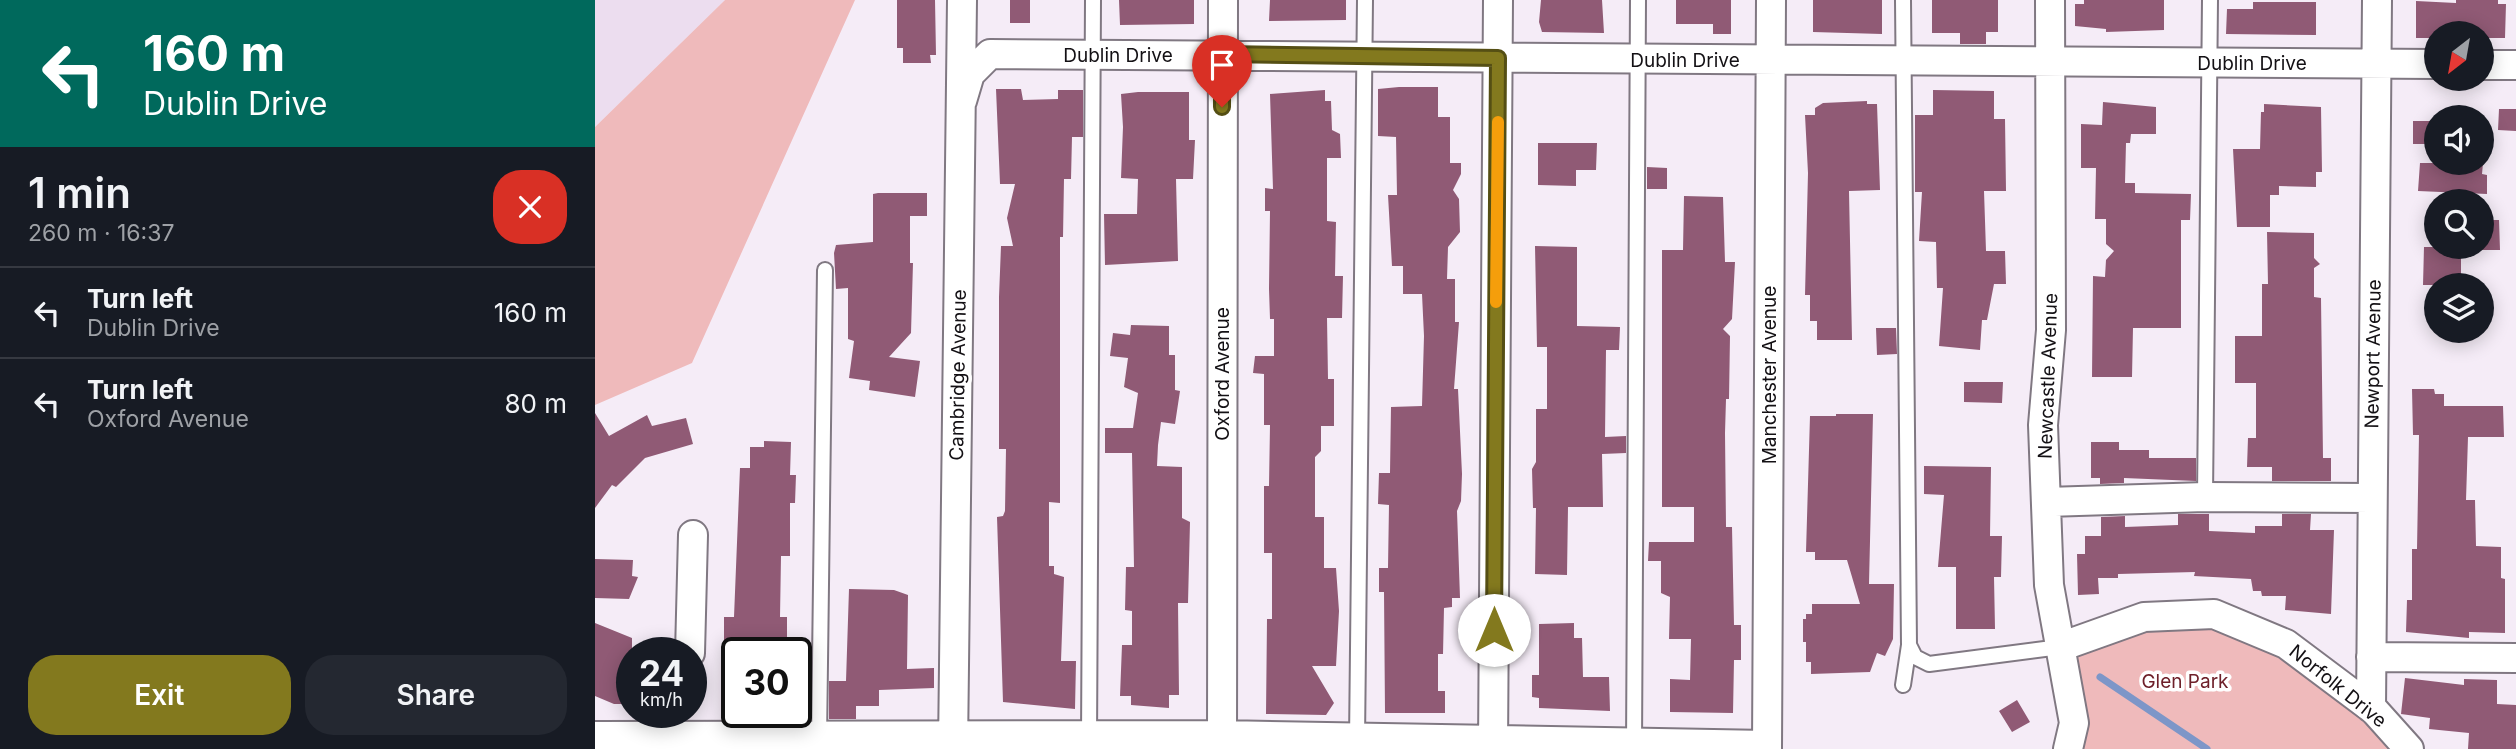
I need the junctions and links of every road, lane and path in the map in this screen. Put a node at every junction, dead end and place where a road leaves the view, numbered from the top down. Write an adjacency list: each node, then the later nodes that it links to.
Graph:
1 (962, 0): 25 (street, Cambridge Avenue)
2 (1093, 0): 13 (lane)
3 (1223, 0): 12 (street, Oxford Avenue)
4 (1365, 0): 14 (lane)
5 (1499, 0): 15 (street)
6 (1638, 0): 17 (lane)
7 (1771, 0): 16 (street, Manchester Avenue)
8 (1903, 0): 18 (lane)
9 (2050, 0): 19 (street, Newcastle Avenue)
10 (2210, 0): 20 (lane)
11 (2377, 0): 21 (street, Newport Avenue)
12 (1222, 54): 13 (street, Dublin Drive); 14 (street, Dublin Drive); 43 (street, Oxford Avenue)
13 (1094, 56): 25 (street, Dublin Drive); 42 (lane)
14 (1366, 57): 15 (street, Dublin Drive); 44 (lane)
15 (1498, 58): 17 (street, Dublin Drive); 45 (street)
16 (1771, 59): 17 (street, Dublin Drive); 18 (street, Dublin Drive); 47 (street, Manchester Avenue)
17 (1637, 60): 46 (lane)
18 (1902, 60): 19 (street, Dublin Drive); 32 (lane)
19 (2049, 62): 20 (street, Dublin Drive); 29 (street, Newcastle Avenue)
20 (2209, 63): 21 (street, Dublin Drive); 27 (lane)
21 (2377, 63): 22 (street, Dublin Drive); 28 (street, Newport Avenue)
22 (2424, 64)
23 (2494, 65): 24 (street)
24 (2516, 65)
25 (962, 101): 41 (street, Cambridge Avenue)
26 (825, 270): 40 (lane)
27 (2205, 497): 28 (street); 29 (street)
28 (2371, 498): 34 (street, Newport Avenue)
29 (2047, 502): 33 (street, Newcastle Avenue)
30 (693, 535): 31 (street)
31 (690, 637)
32 (1909, 645): 33 (lane); 36 (lane)
33 (2060, 647): 37 (street, Norfolk Drive); 48 (street, Newcastle Avenue)
34 (2371, 657): 35 (street); 37 (street, Newport Avenue)
35 (2516, 658)
36 (1903, 685)
37 (2371, 708): 49 (street, Norfolk Drive)
38 (688, 732): 39 (street); 40 (street)
39 (595, 736)
40 (819, 742): 41 (street)
41 (953, 742): 42 (street)
42 (1089, 742): 43 (street)
43 (1222, 742): 44 (street)
44 (1357, 743): 45 (street)
45 (1493, 744): 46 (street)
46 (1634, 746): 47 (street)
47 (1767, 747)
48 (2068, 749)
49 (2409, 749)

